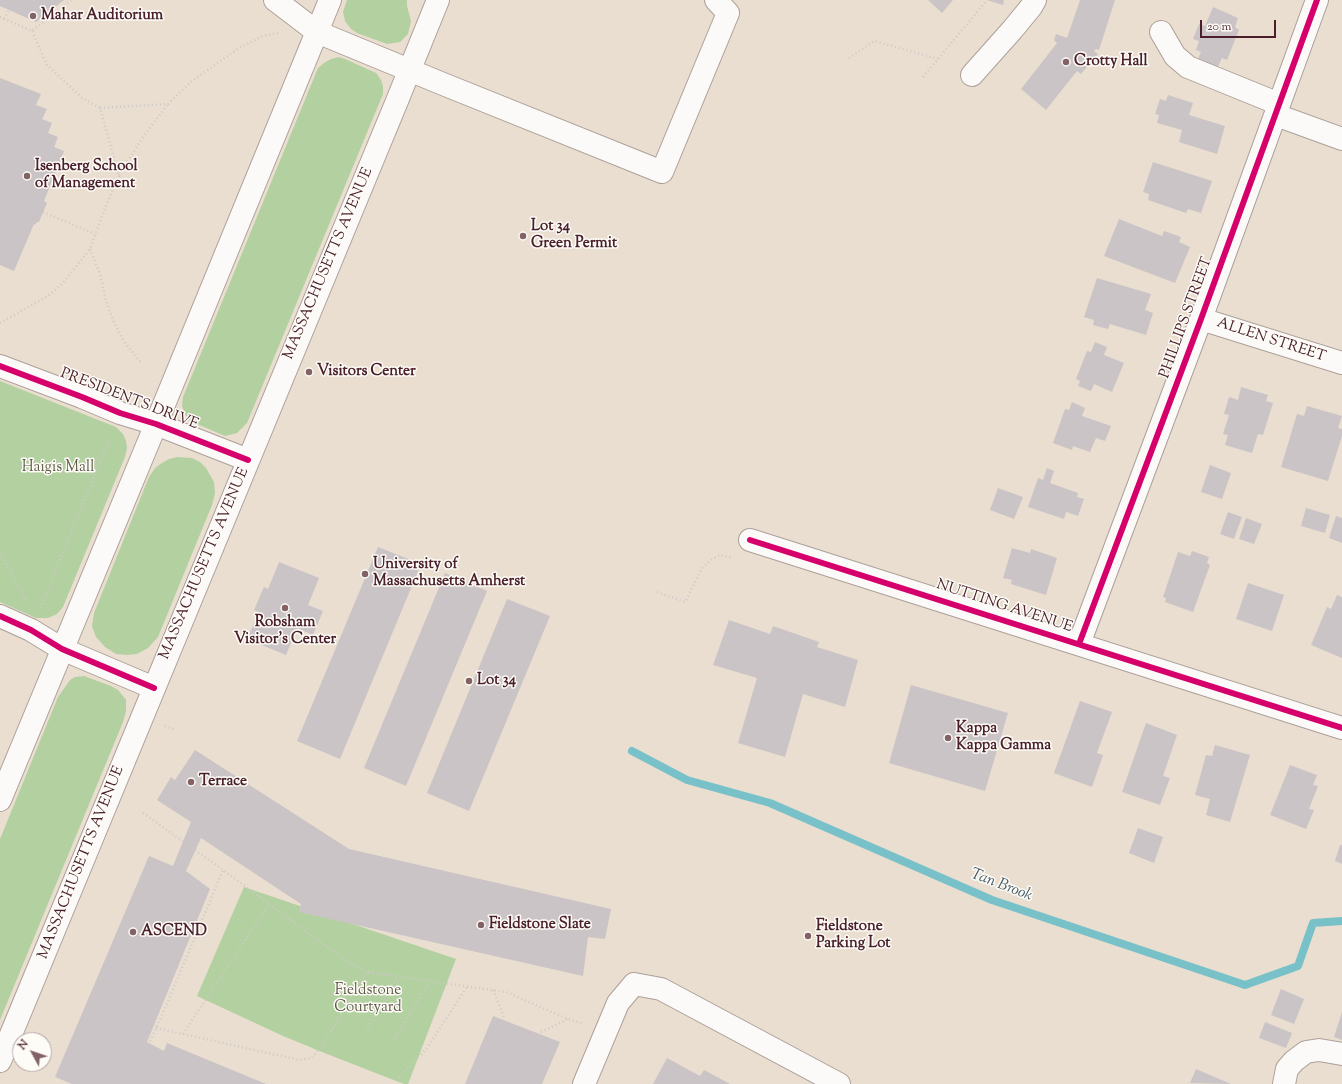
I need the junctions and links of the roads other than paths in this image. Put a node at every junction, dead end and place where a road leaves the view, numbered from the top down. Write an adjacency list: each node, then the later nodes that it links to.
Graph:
1 (275, 0): 7 (main road)
2 (330, 0): 7 (main road)
3 (438, 0): 9 (main road, MASSACHUSETTS AVENUE)
4 (716, 0): 9 (main road)
5 (1035, 0): 10 (main road)
6 (1310, 2): 11 (main road, PHILLIPS STREET)
7 (317, 32): 9 (main road); 16 (main road)
8 (1161, 32): 11 (main road)
9 (410, 70): 17 (main road, MASSACHUSETTS AVENUE)
10 (972, 75)
11 (1277, 110): 12 (main road); 13 (main road, PHILLIPS STREET)
12 (1342, 139)
13 (1201, 319): 14 (main road, ALLEN STREET); 20 (main road, PHILLIPS STREET)
14 (1342, 363)
15 (0, 366): 16 (main road, PRESIDENTS DRIVE)
16 (156, 424): 17 (main road, PRESIDENTS DRIVE); 21 (main road)
17 (248, 460): 22 (main road, MASSACHUSETTS AVENUE)
18 (750, 540): 20 (main road, NUTTING AVENUE)
19 (0, 616): 21 (main road)
20 (1079, 644): 23 (main road, NUTTING AVENUE)
21 (62, 649): 22 (main road); 24 (main road)
22 (154, 688): 26 (main road, MASSACHUSETTS AVENUE)
23 (1342, 728)
24 (0, 800)
25 (1342, 1054): 29 (main road)
26 (0, 1061)
27 (584, 1084): 28 (main road)
28 (839, 1084)
29 (1284, 1084)

